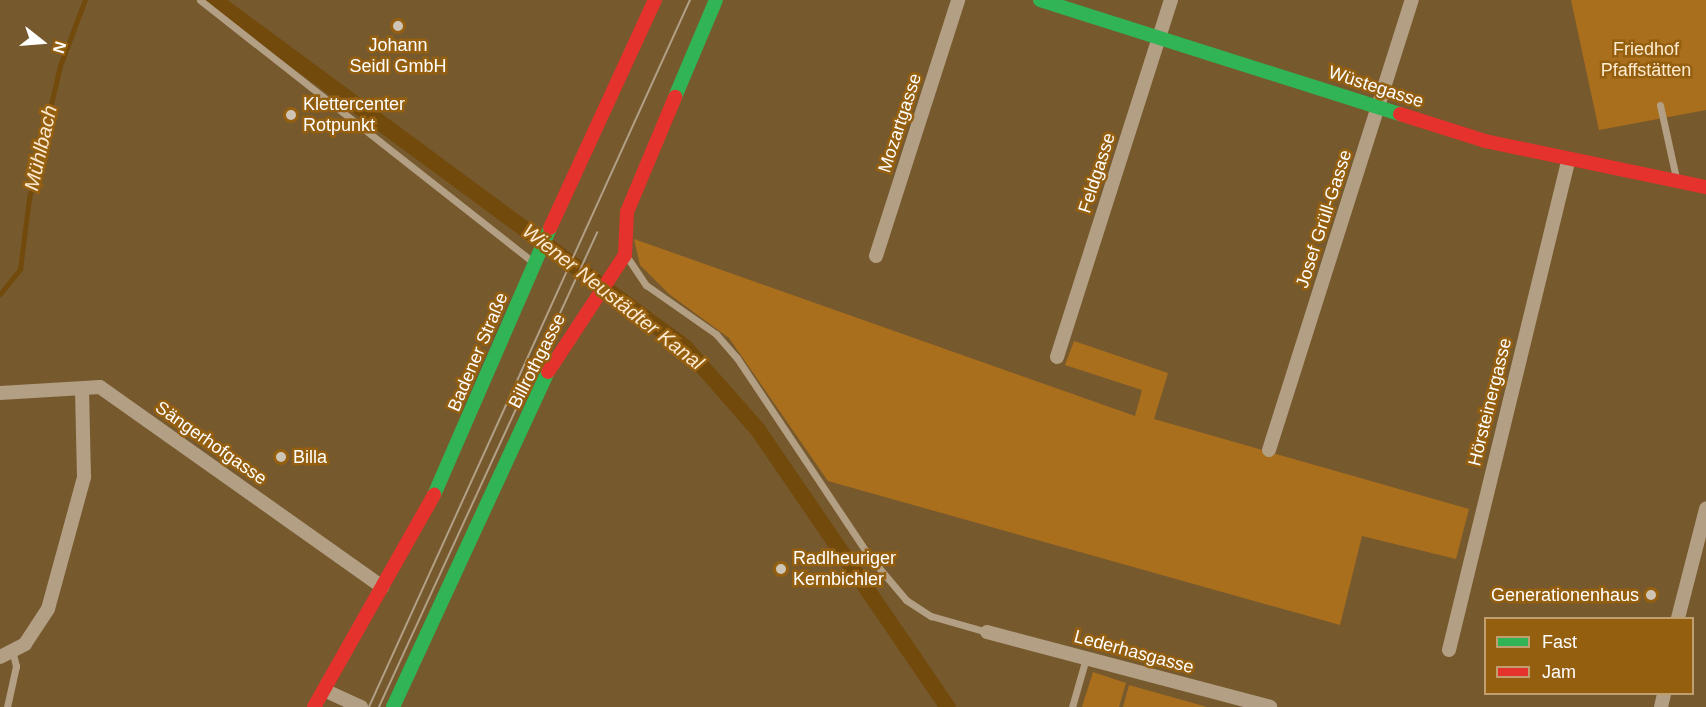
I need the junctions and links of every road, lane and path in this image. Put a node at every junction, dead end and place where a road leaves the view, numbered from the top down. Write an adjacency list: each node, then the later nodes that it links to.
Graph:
1 (200, 0): 16 (lane)
2 (655, 0): 16 (street, Badener Straße)
3 (716, 0): 14 (street)
4 (958, 0): 15 (street, Mozartgasse)
5 (1040, 0): 8 (street, Wüstegasse)
6 (1171, 0): 8 (street, Feldgasse)
7 (1412, 0): 10 (street, Josef Grüll-Gasse)
8 (1159, 36): 10 (street, Wüstegasse); 17 (street, Feldgasse)
9 (1660, 105): 12 (lane)
10 (1379, 107): 11 (street, Wüstegasse); 20 (street, Josef Grüll-Gasse)
11 (1568, 162): 12 (street, Wüstegasse); 25 (street, Hörsteinergasse)
12 (1677, 181): 13 (street, Wüstegasse)
13 (1706, 188)
14 (625, 255): 24 (lane); 32 (street, Billrothgasse)
15 (876, 256)
16 (536, 261): 22 (street, Badener Straße)
17 (1057, 357)
18 (82, 389): 19 (street, Sängerhofgasse); 22 (street, Sängerhofgasse); 26 (street)
19 (0, 393)
20 (1269, 450)
21 (1706, 509): 23 (street)
22 (382, 586): 28 (street, Badener Straße)
23 (1678, 617)
24 (987, 632): 27 (street, Lederhasgasse)
25 (1449, 650)
26 (6, 656): 29 (lane)
27 (1086, 658): 33 (lane); 34 (street, Lederhasgasse)
28 (324, 690): 30 (street, Badener Straße); 31 (street)
29 (7, 707)
30 (314, 707)
31 (361, 707)
32 (393, 707)
33 (1072, 707)
34 (1270, 707)

